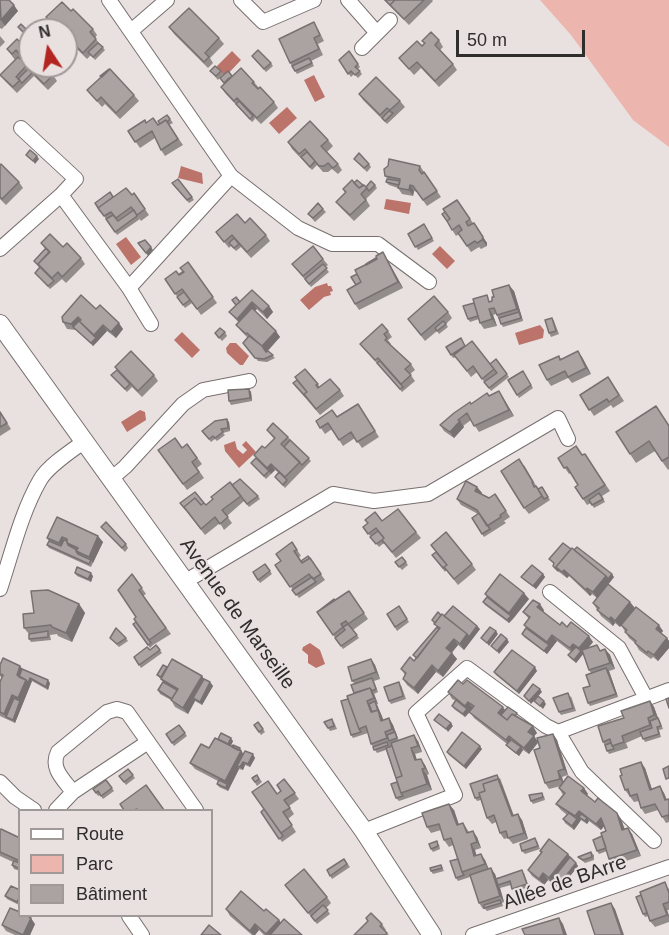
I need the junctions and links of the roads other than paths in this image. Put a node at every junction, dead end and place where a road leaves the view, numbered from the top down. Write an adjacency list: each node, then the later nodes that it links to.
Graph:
1 (110, 0): 7 (street)
2 (167, 0): 7 (street)
3 (241, 0): 4 (street)
4 (314, 0)
5 (348, 0): 8 (street)
6 (390, 20): 8 (street)
7 (131, 31): 11 (street)
8 (377, 33): 9 (street)
9 (362, 48)
10 (21, 128): 12 (street)
11 (231, 176): 14 (street); 15 (street)
12 (60, 195): 13 (street); 15 (street)
13 (0, 249)
14 (429, 282)
15 (129, 288): 17 (street)
16 (0, 324): 20 (street, Avenue de Marseille)
17 (151, 324)
18 (249, 381): 21 (street)
19 (568, 439): 22 (street)
20 (85, 441): 21 (street, Avenue de Marseille); 23 (street)
21 (112, 478): 22 (street, Avenue de Marseille)
22 (186, 581): 36 (street, Avenue de Marseille)
23 (0, 589)
24 (550, 592): 26 (street)
25 (669, 690): 26 (street)
26 (646, 698): 27 (street)
27 (558, 732): 36 (street); 37 (street)
28 (148, 742): 31 (street); 31 (street); 35 (street)
29 (0, 782): 32 (street)
30 (0, 792): 32 (street)
31 (73, 792): 34 (street)
32 (15, 797): 33 (street)
33 (33, 809)
34 (57, 809)
35 (195, 809)
36 (364, 831): 41 (street, Avenue de Marseille)
37 (654, 841)
38 (669, 867): 42 (street, Allée de BArre)
39 (130, 917): 40 (street)
40 (142, 935)
41 (432, 935)
42 (473, 935)

